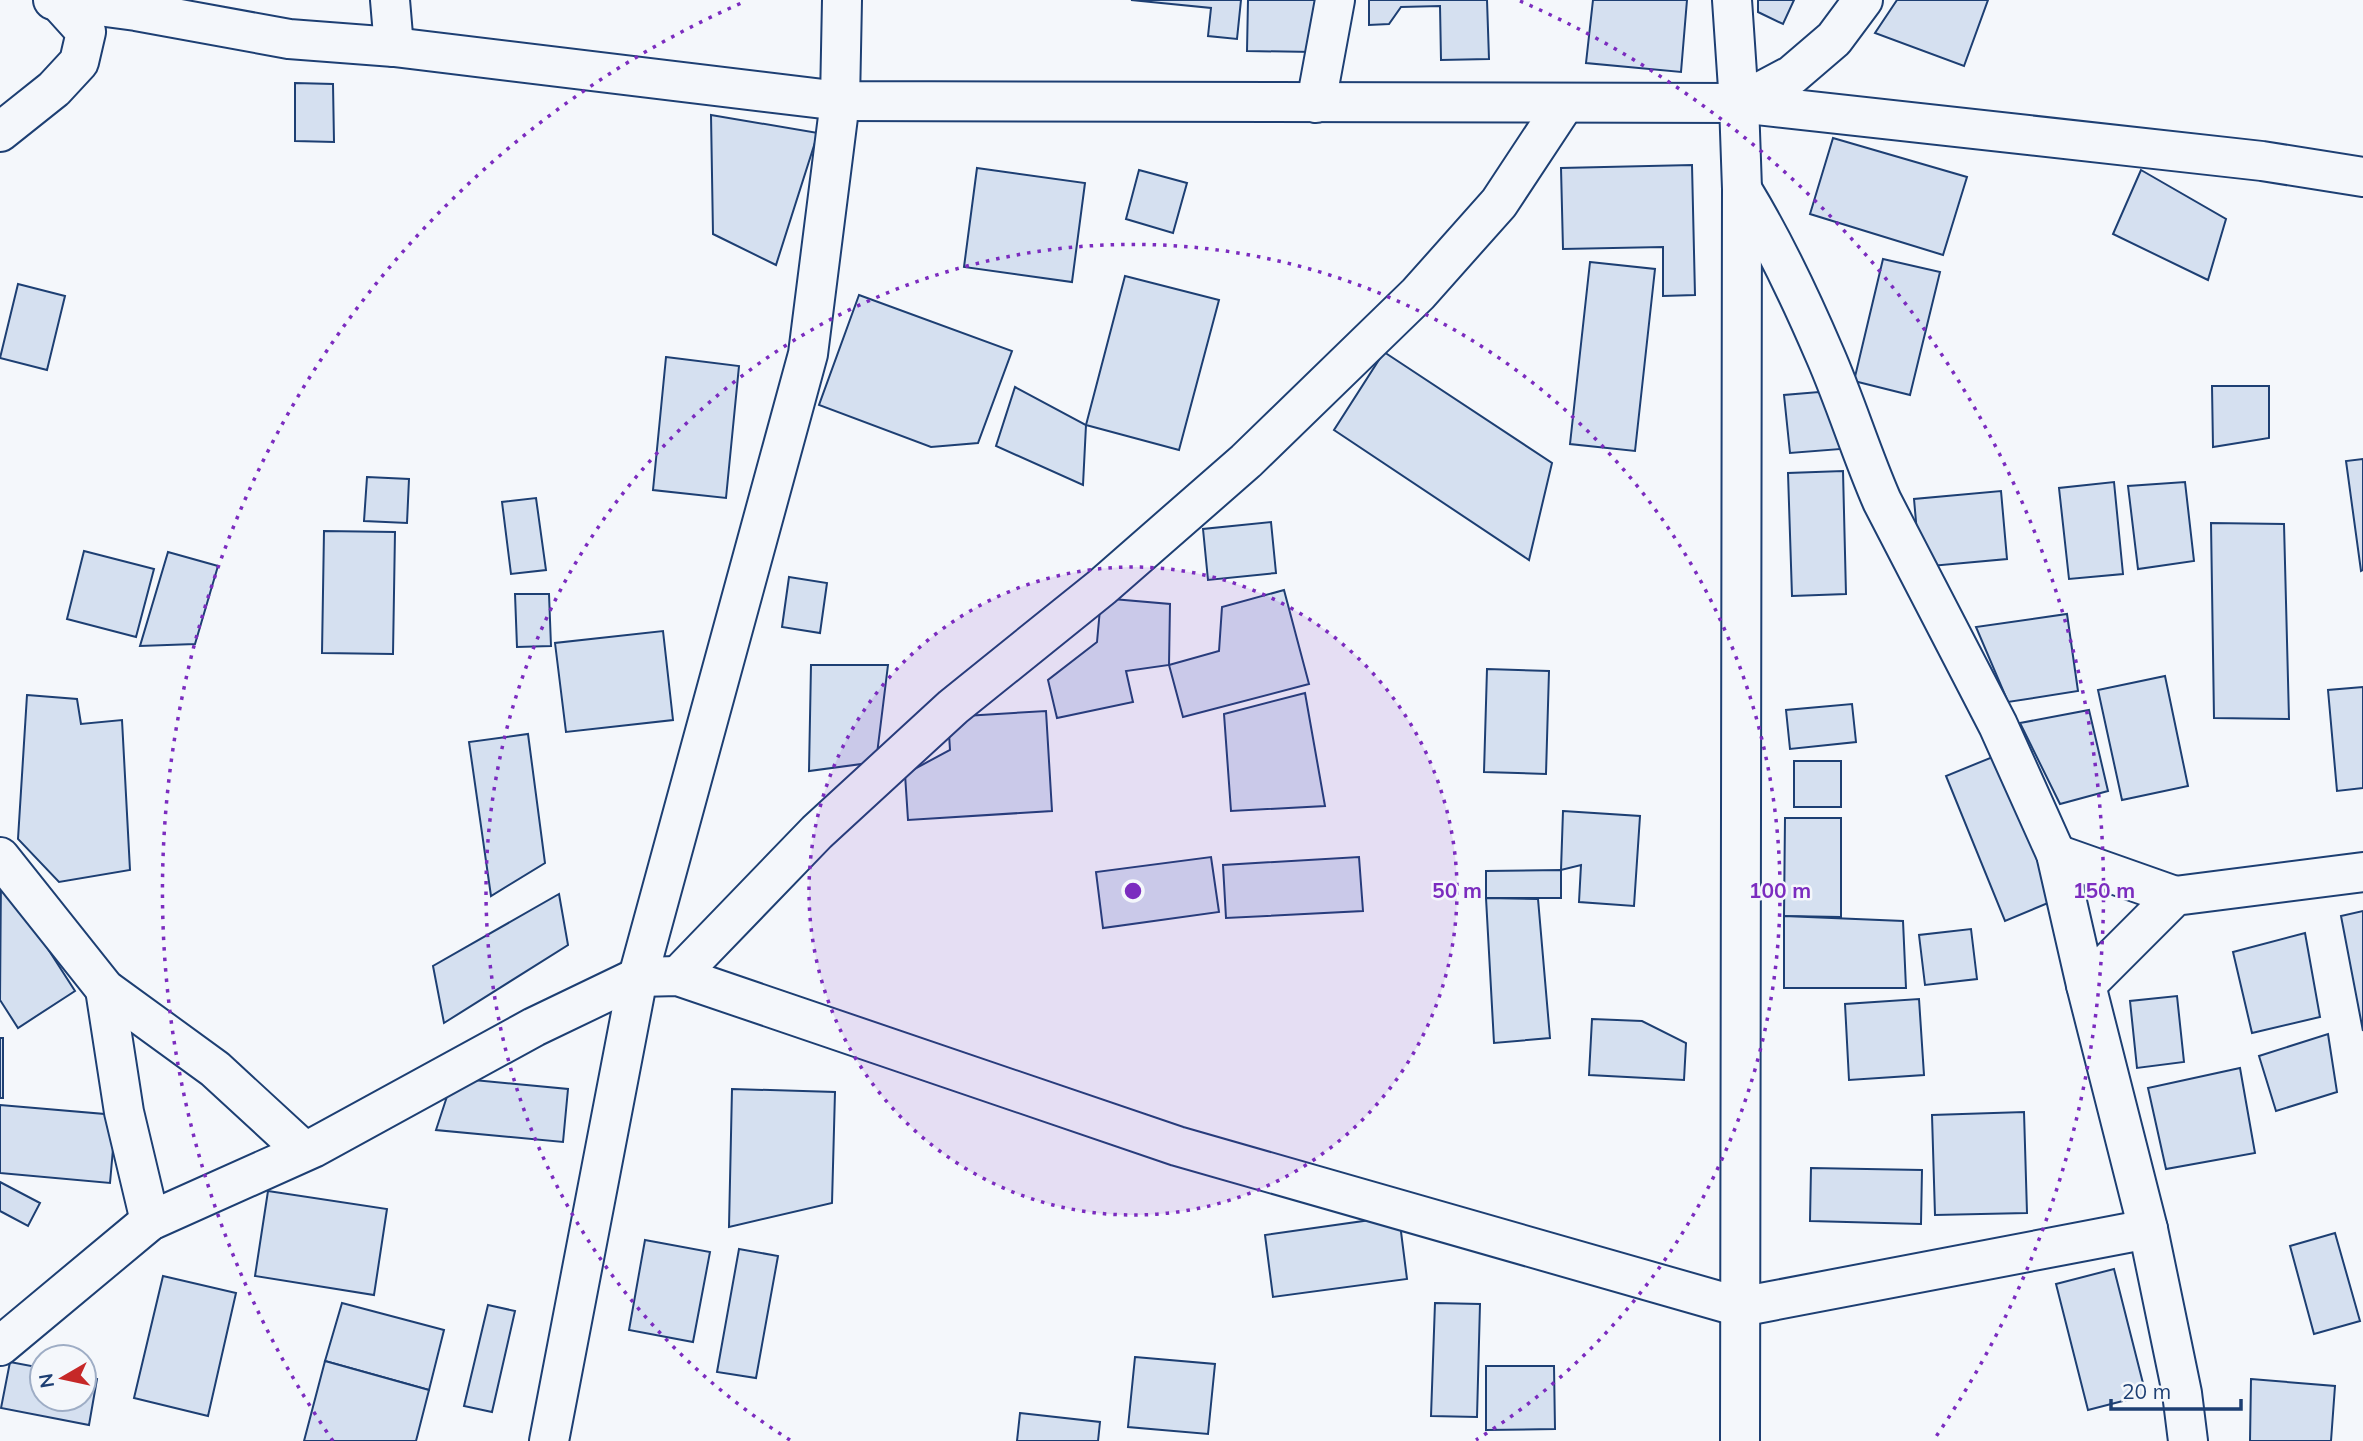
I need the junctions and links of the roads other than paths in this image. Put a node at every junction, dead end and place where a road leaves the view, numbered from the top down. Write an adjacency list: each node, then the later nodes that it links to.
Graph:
1 (56, 0): 7 (street); 12 (street)
2 (390, 0): 7 (street)
3 (842, 0): 8 (street)
4 (1335, 0): 9 (street)
5 (1732, 0): 11 (street)
6 (1863, 0): 11 (street)
7 (394, 47): 8 (street)
8 (840, 101): 9 (street); 20 (street)
9 (1316, 103): 10 (street)
10 (1565, 103): 11 (street); 19 (street)
11 (1739, 103): 13 (street); 14 (street)
12 (0, 132)
13 (2363, 177)
14 (1742, 189): 15 (street); 26 (street)
15 (2056, 853): 18 (street); 21 (street)
16 (0, 857): 22 (street)
17 (2363, 872): 18 (street)
18 (2175, 896): 21 (street)
19 (678, 976): 20 (street); 26 (street)
20 (638, 977): 23 (street); 28 (street)
21 (2086, 985): 25 (street)
22 (105, 989): 23 (street); 24 (street)
23 (304, 1152): 24 (street)
24 (150, 1222): 27 (street)
25 (2148, 1229): 26 (street); 30 (street)
26 (1740, 1307): 29 (street)
27 (0, 1346)
28 (549, 1441)
29 (1740, 1441)
30 (2188, 1441)

